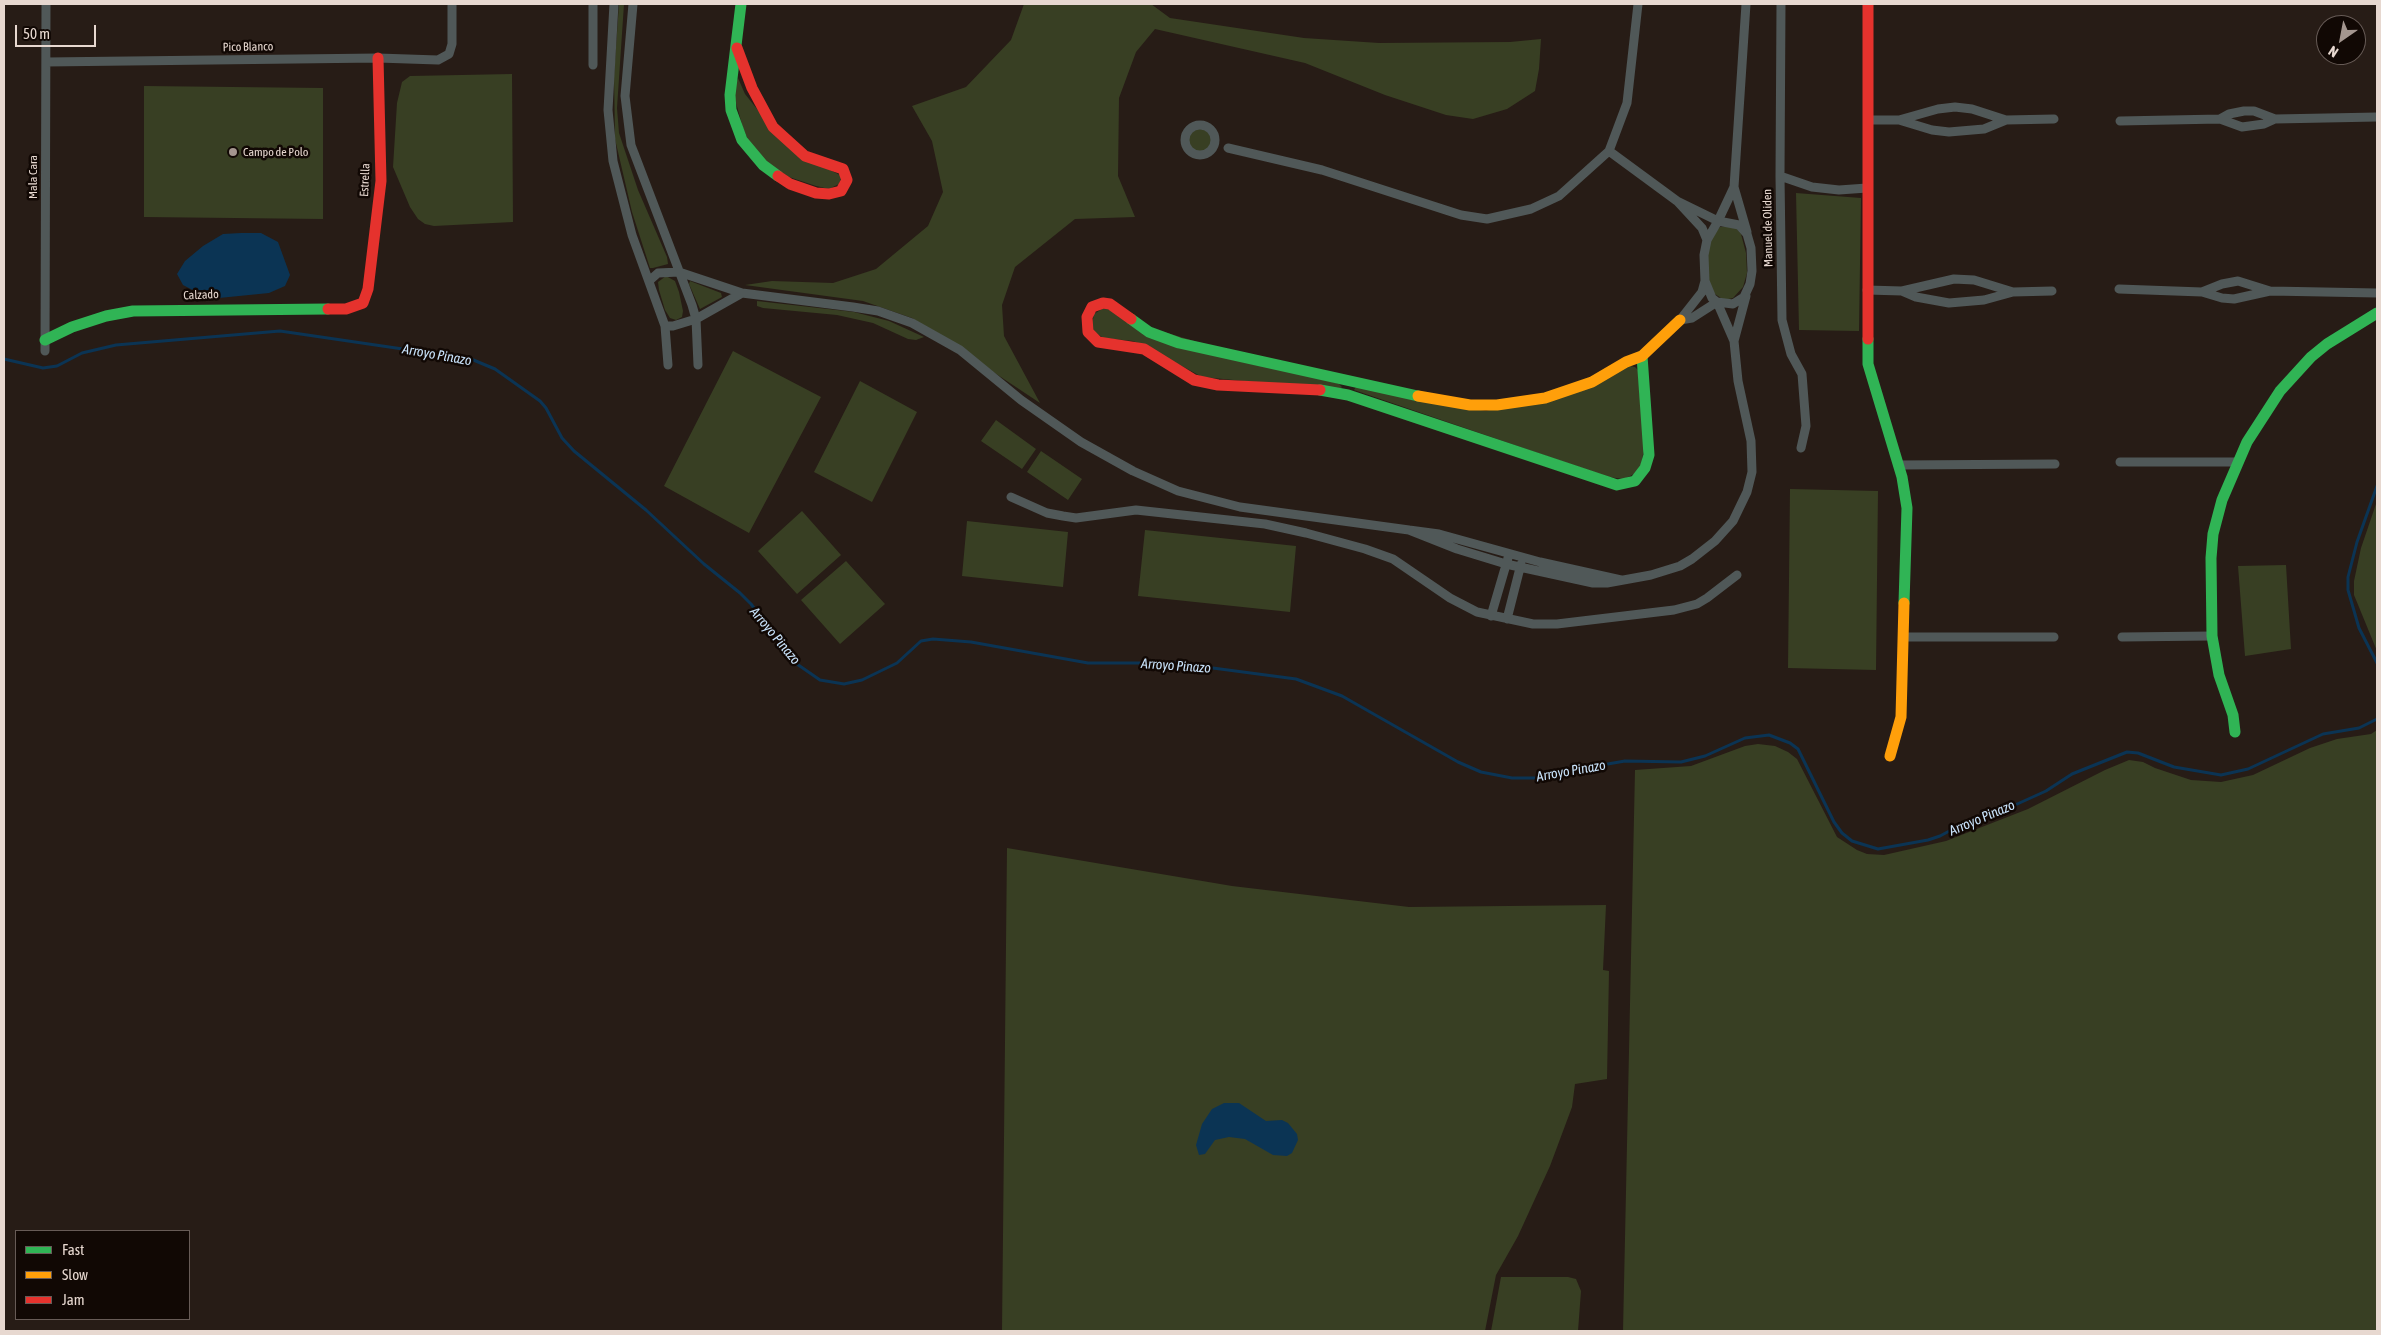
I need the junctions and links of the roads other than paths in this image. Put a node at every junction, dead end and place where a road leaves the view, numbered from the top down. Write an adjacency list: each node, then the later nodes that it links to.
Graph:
1 (46, 4): 13 (street, Mala Cara)
2 (452, 4): 12 (street, Pico Blanco)
3 (593, 4): 14 (street)
4 (614, 4): 35 (street)
5 (632, 4): 34 (street)
6 (742, 4): 11 (street)
7 (1638, 4): 25 (street)
8 (1746, 4): 28 (street)
9 (1781, 4): 27 (street, Manuel de Oliden)
10 (1868, 4): 19 (street)
11 (737, 48): 11 (street)
12 (378, 58): 13 (street, Pico Blanco); 48 (street, Estrella)
13 (46, 62): 54 (street, Mala Cara)
14 (593, 65)
15 (2377, 117): 16 (street)
16 (2275, 118): 18 (street); 18 (street)
17 (2054, 119): 21 (street)
18 (2220, 119): 22 (street)
19 (1868, 120): 20 (street); 29 (street)
20 (1899, 120): 21 (street); 21 (street)
21 (2006, 120)
22 (2120, 121)
23 (1215, 136): 24 (street); 26 (street); 26 (street)
24 (1228, 148): 25 (street); 26 (street)
25 (1610, 151): 30 (street)
26 (1211, 152)
27 (1780, 176): 29 (street); 60 (street, Manuel de Oliden)
28 (1734, 187): 31 (street); 32 (street)
29 (1867, 188): 38 (street)
30 (1676, 201): 31 (street); 33 (street)
31 (1718, 221): 32 (street); 33 (street)
32 (1747, 234): 41 (street)
33 (1707, 240): 36 (street)
34 (679, 272): 35 (street); 45 (street); 50 (street)
35 (649, 281): 52 (street)
36 (1705, 281): 47 (street); 51 (street)
37 (2119, 289): 43 (street)
38 (1867, 290): 39 (street); 64 (street)
39 (1902, 291): 42 (street); 42 (street)
40 (2052, 291): 42 (street)
41 (1747, 292): 47 (street); 53 (street)
42 (2013, 292)
43 (2202, 292): 44 (street); 44 (street)
44 (2270, 292): 46 (street)
45 (742, 293): 50 (street); 66 (street)
46 (2377, 293)
47 (1717, 302): 51 (street); 53 (street)
48 (363, 303): 54 (street, Calzado)
49 (2377, 313): 62 (street)
50 (696, 319): 52 (street); 57 (street)
51 (1680, 320): 55 (street)
52 (665, 326): 56 (street)
53 (1734, 341): 72 (street)
54 (45, 346)
55 (1642, 356): 58 (street); 59 (street)
56 (668, 365)
57 (698, 365)
58 (1352, 381): 59 (street); 59 (street)
59 (1348, 395)
60 (1801, 448)
61 (2120, 462): 62 (street)
62 (2237, 462): 75 (street)
63 (2055, 464): 64 (street)
64 (1898, 465): 76 (street)
65 (1012, 497): 73 (street)
66 (1409, 530): 67 (street); 69 (street)
67 (1509, 553): 68 (street); 69 (street)
68 (1523, 557): 70 (street); 72 (street)
69 (1506, 564): 70 (street); 73 (street)
70 (1520, 568): 72 (street); 74 (street)
71 (1737, 575): 74 (street)
72 (1622, 580)
73 (1491, 616): 74 (street)
74 (1507, 620)
75 (2212, 636): 78 (street); 79 (street)
76 (1904, 637): 77 (street); 80 (street)
77 (2054, 637)
78 (2122, 637)
79 (2235, 732)
80 (1890, 756)

